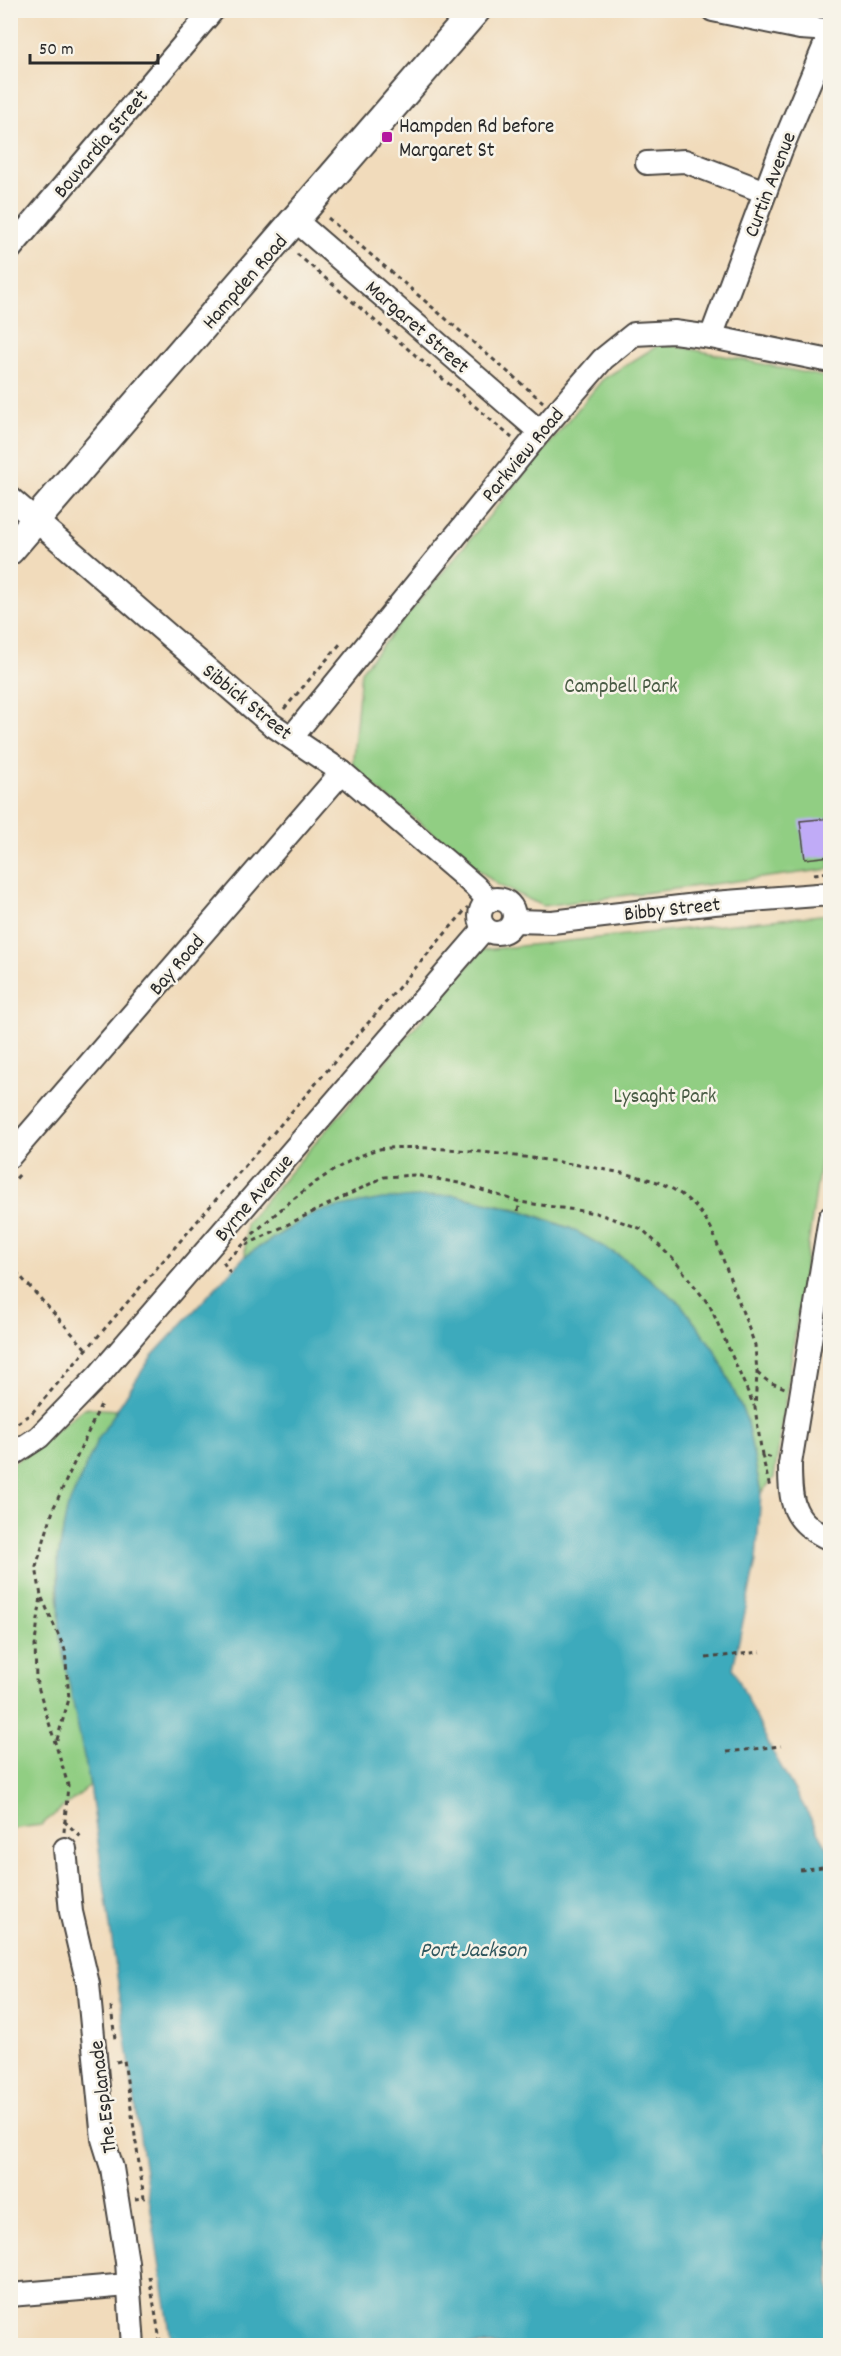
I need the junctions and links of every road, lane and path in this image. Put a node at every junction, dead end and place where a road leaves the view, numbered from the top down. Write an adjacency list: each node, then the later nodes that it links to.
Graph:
1 (213, 10): 9 (street, Bouvardia Street)
2 (476, 10): 8 (main road, Hampden Road)
3 (713, 10): 4 (street)
4 (831, 31): 6 (street, Curtin Avenue)
5 (647, 163): 6 (street)
6 (765, 192): 11 (street, Curtin Avenue)
7 (328, 218): 13 (path)
8 (295, 220): 14 (street, Margaret Street); 17 (main road, Hampden Road)
9 (10, 249)
10 (297, 254): 15 (path)
11 (711, 337): 12 (street, Parkview Road); 14 (street, Parkview Road)
12 (831, 361)
13 (546, 405)
14 (540, 432): 19 (street, Parkview Road)
15 (515, 440)
16 (10, 498): 17 (street, Sibbick Street)
17 (36, 520): 18 (main road, Hampden Road); 19 (street, Sibbick Street)
18 (10, 550)
19 (292, 737): 20 (street, Sibbick Street)
20 (342, 772): 22 (street, Sibbick Street); 25 (street, Bay Road)
21 (831, 894): 23 (street, Bibby Street)
22 (485, 897): 23 (street); 24 (street); 34 (path)
23 (514, 921): 24 (street)
24 (485, 928): 40 (street, Byrne Avenue)
25 (10, 1156)
26 (520, 1202): 27 (path); 29 (path); 38 (path)
27 (518, 1211)
28 (831, 1218): 36 (street)
29 (242, 1247): 30 (path); 35 (path)
30 (223, 1262): 32 (path); 33 (path)
31 (10, 1265): 34 (path)
32 (218, 1266)
33 (231, 1274)
34 (87, 1350): 39 (path)
35 (758, 1373): 36 (path); 38 (path)
36 (801, 1391): 41 (street)
37 (107, 1395): 43 (path)
38 (755, 1408): 41 (path)
39 (10, 1428)
40 (10, 1456)
41 (790, 1464): 42 (street)
42 (831, 1539)
43 (41, 1596): 46 (path); 46 (path)
44 (760, 1652): 45 (path)
45 (706, 1658)
46 (56, 1745): 49 (path)
47 (781, 1746): 48 (path)
48 (727, 1752)
49 (65, 1849): 54 (street, The Esplanade)
50 (831, 1866): 51 (path)
51 (800, 1870)
52 (116, 2062): 53 (path)
53 (132, 2200)
54 (128, 2285): 55 (street); 56 (street, The Esplanade)
55 (10, 2295)
56 (133, 2346)

